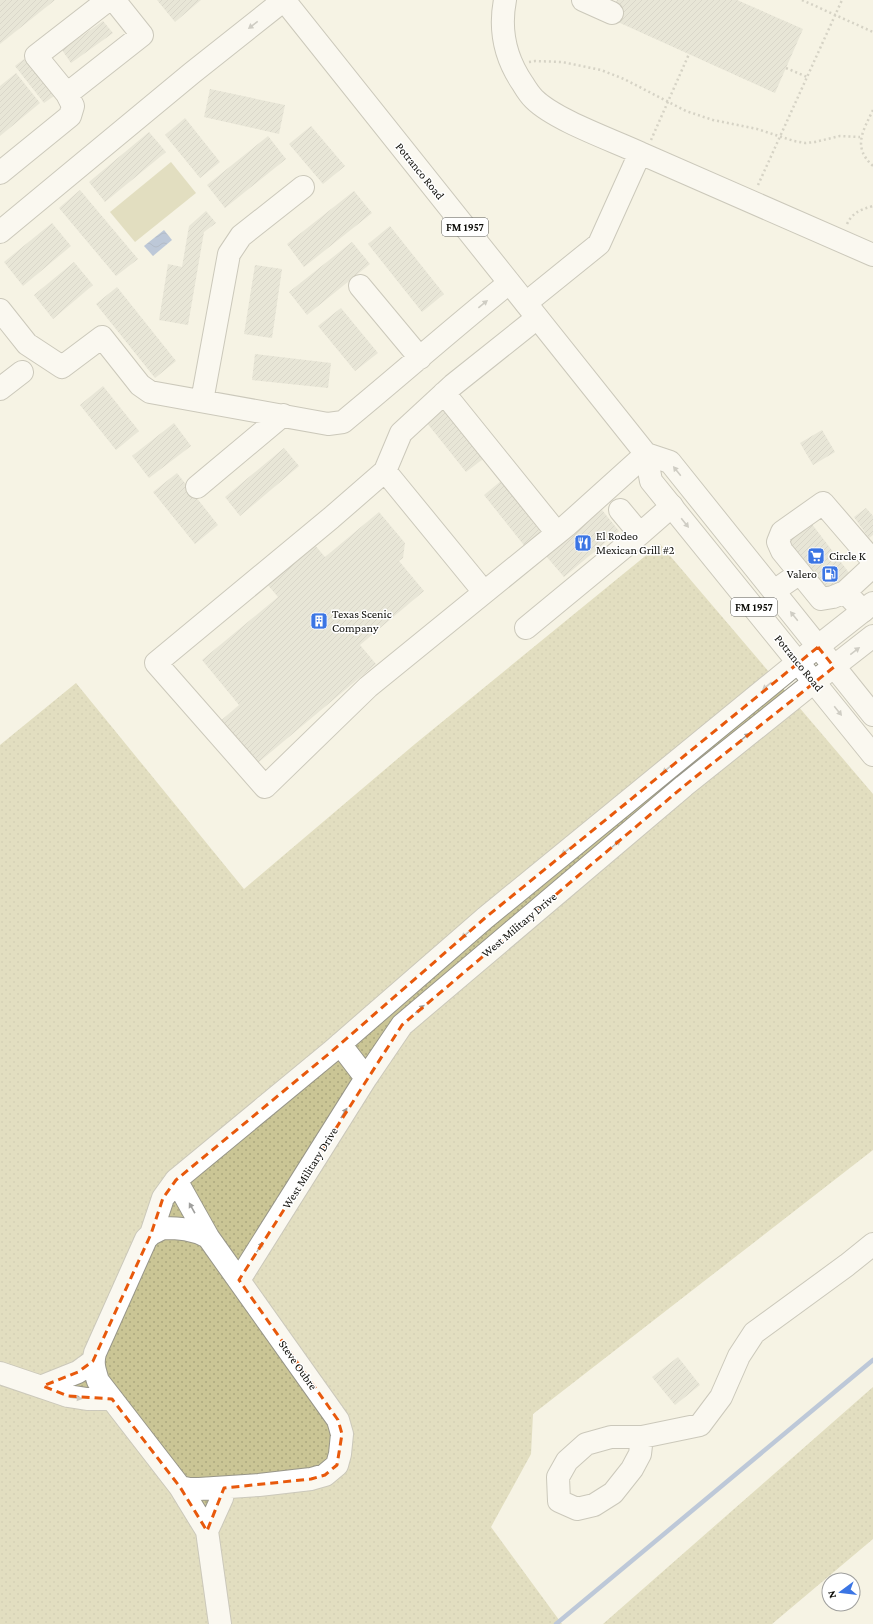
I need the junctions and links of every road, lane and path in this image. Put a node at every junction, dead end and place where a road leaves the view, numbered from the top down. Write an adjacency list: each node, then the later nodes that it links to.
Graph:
1 (108, 0): 15 (street)
2 (114, 0): 15 (street)
3 (284, 0): 27 (street, one-way to 27); 29 (street, Potranco Road / FM 1957)
4 (505, 0): 20 (street)
5 (583, 0): 8 (street)
6 (802, 0): 9 (path)
7 (842, 0): 9 (path)
8 (612, 13)
9 (835, 15): 10 (path); 14 (path)
10 (873, 32)
11 (689, 54): 16 (path)
12 (525, 63): 16 (path)
13 (786, 68): 14 (path)
14 (807, 77): 18 (path)
15 (67, 94): 22 (street)
16 (667, 102): 18 (path); 20 (path)
17 (873, 110): 19 (path)
18 (781, 136): 19 (path); 24 (path)
19 (860, 137): 21 (path)
20 (640, 153): 28 (street); 32 (street)
21 (873, 166)
22 (0, 173)
23 (302, 187): 37 (street)
24 (756, 190)
25 (873, 206): 26 (path)
26 (844, 230)
27 (0, 232)
28 (873, 255)
29 (509, 283): 32 (street, Potranco Road / FM 1957); 33 (street, one-way to 29)
30 (360, 286): 33 (street)
31 (0, 310): 37 (street)
32 (532, 310): 36 (street); 39 (street, Potranco Road / FM 1957)
33 (420, 358): 38 (street)
34 (22, 372): 35 (street)
35 (0, 389)
36 (444, 393): 40 (street); 44 (street)
37 (202, 401): 38 (street)
38 (282, 415): 41 (street)
39 (646, 454): 42 (street, Potranco Road / FM 1957); 44 (street); 49 (street, Potranco Road / FM 1957, one-way to 39)
40 (385, 471): 50 (street); 50 (street)
41 (197, 487)
42 (672, 506): 45 (street); 56 (street, Potranco Road / FM 1957, one-way to 56)
43 (620, 510): 45 (street)
44 (557, 533): 50 (street)
45 (640, 534): 53 (street)
46 (873, 561): 48 (street)
47 (873, 566): 51 (street)
48 (800, 573): 49 (street); 51 (street)
49 (774, 591): 55 (street, Potranco Road / FM 1957, one-way to 49)
50 (484, 592)
51 (845, 592): 52 (street)
52 (868, 607): 55 (street)
53 (526, 628)
54 (873, 636): 57 (street, West Military Drive, one-way to 54)
55 (818, 647): 56 (street); 57 (street, Potranco Road / FM 1957)
56 (798, 662): 58 (street, Potranco Road / FM 1957); 61 (street, one-way to 61)
57 (834, 666): 58 (street, West Military Drive); 59 (street, Potranco Road / FM 1957)
58 (814, 682): 60 (street, Potranco Road / FM 1957, one-way to 60); 62 (street, West Military Drive, one-way to 58)
59 (873, 715)
60 (873, 755)
61 (485, 918): 62 (street); 63 (street, one-way to 63)
62 (502, 939): 64 (street, West Military Drive, one-way to 62)
63 (340, 1044): 64 (street); 65 (street)
64 (366, 1078): 69 (street, West Military Drive, one-way to 64)
65 (176, 1180): 66 (street); 67 (street, Steve Oubre, one-way to 65)
66 (151, 1234): 67 (street); 70 (street)
67 (208, 1237): 69 (street, Steve Oubre)
68 (873, 1244): 74 (street)
69 (239, 1280): 76 (street, Steve Oubre)
70 (93, 1361): 72 (street); 73 (street)
71 (0, 1373): 72 (street)
72 (43, 1386): 73 (street, one-way to 73)
73 (112, 1399): 75 (street)
74 (642, 1437)
75 (180, 1487): 76 (street, Steve Oubre); 77 (street)
76 (224, 1488): 77 (street)
77 (206, 1531): 78 (street)
78 (220, 1624)

